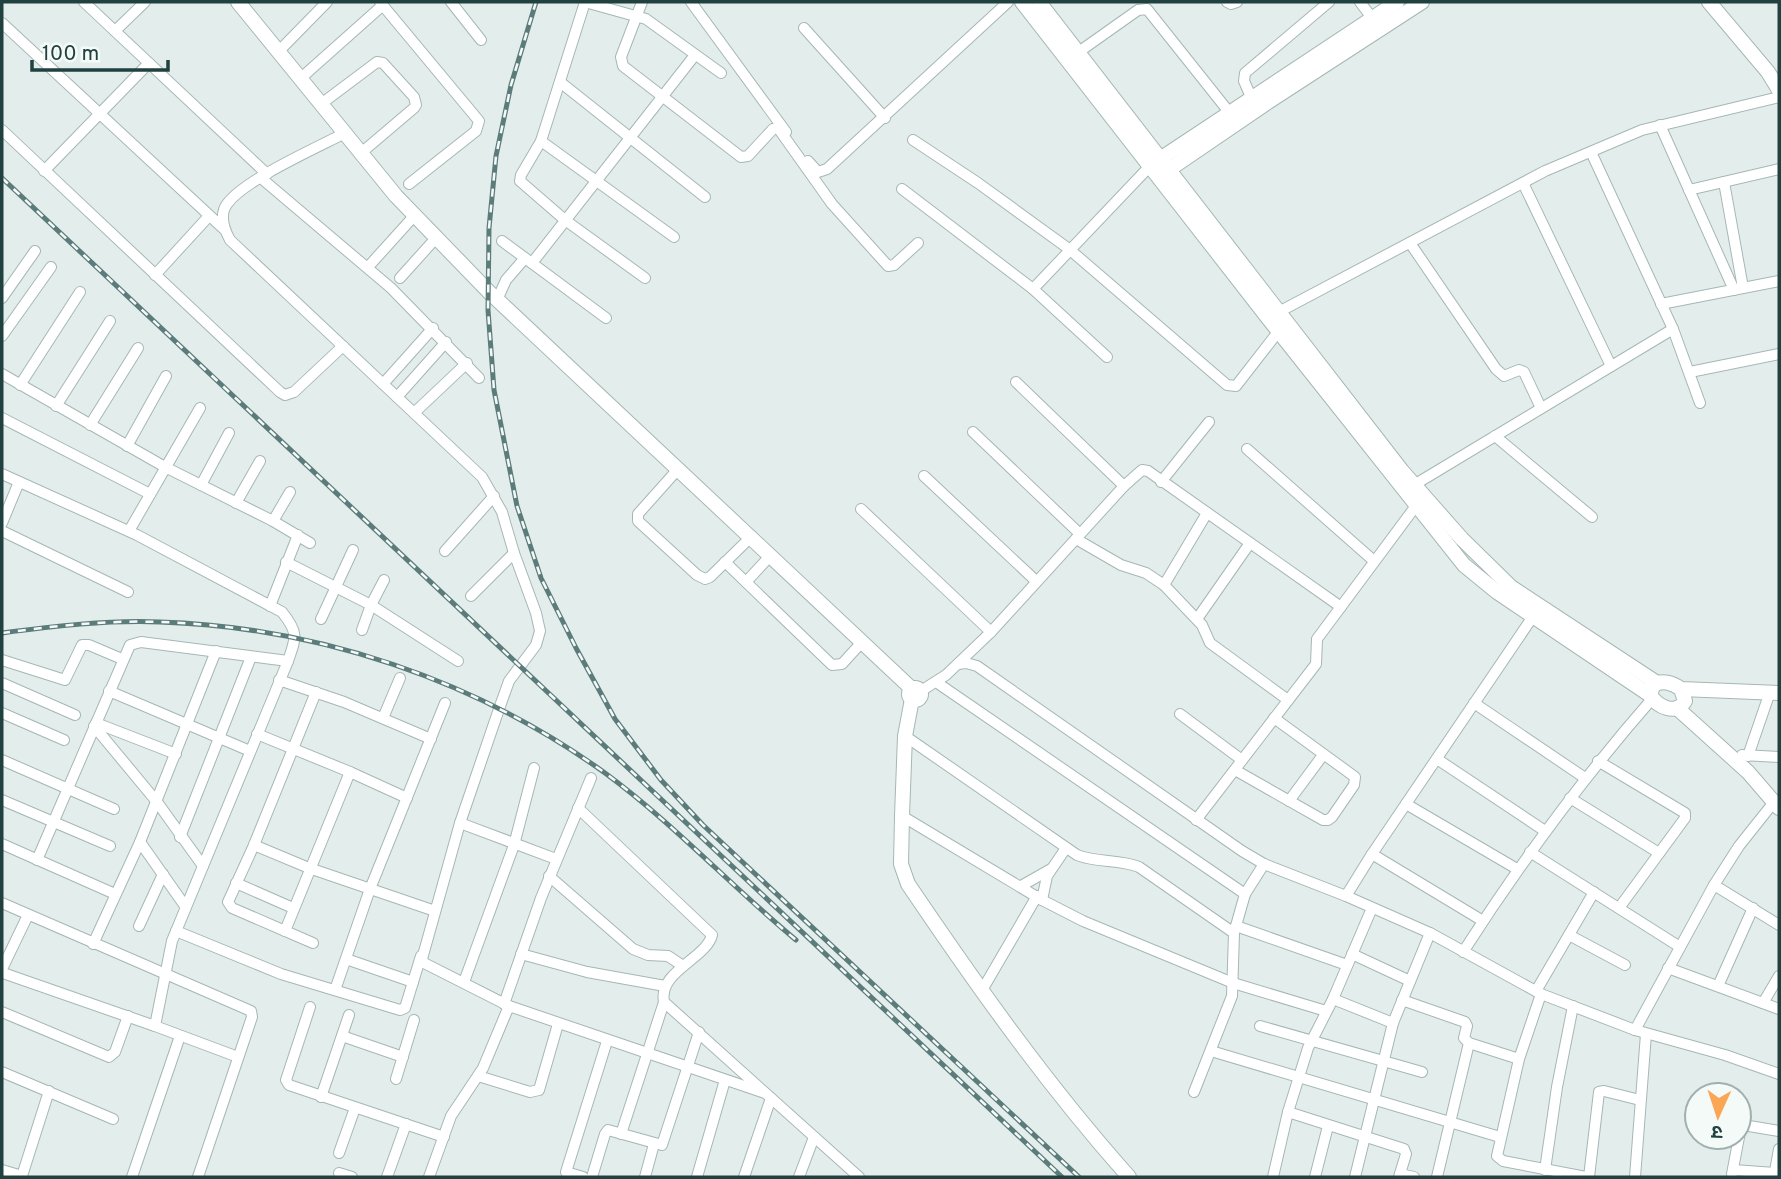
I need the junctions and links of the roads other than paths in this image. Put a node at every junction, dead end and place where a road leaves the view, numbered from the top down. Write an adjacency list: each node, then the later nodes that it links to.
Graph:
1 (84, 2): 23 (street)
2 (145, 2): 23 (street)
3 (238, 2): 25 (street)
4 (327, 2): 25 (street)
5 (450, 2): 24 (street)
6 (642, 2): 20 (street)
7 (691, 2): 40 (street)
8 (1022, 2): 27 (street)
9 (1039, 2): 27 (street)
10 (1227, 2): 11 (street)
11 (1237, 2)
12 (1329, 2): 35 (street)
13 (1360, 2): 19 (street)
14 (1397, 2): 19 (street)
15 (1422, 2): 31 (street)
16 (1709, 2): 33 (street)
17 (381, 4): 30 (street); 56 (street)
18 (1001, 4): 40 (street)
19 (1375, 10): 31 (street)
20 (638, 17): 26 (street); 32 (street); 34 (street)
21 (2, 23): 39 (street)
22 (804, 28): 40 (street)
23 (115, 31): 28 (street)
24 (481, 40)
25 (279, 51): 30 (street)
26 (695, 55): 29 (street); 34 (street)
27 (1073, 56): 38 (street); 49 (street)
28 (149, 63): 39 (street); 52 (street)
29 (722, 73)
30 (301, 78): 37 (street)
31 (1293, 78): 35 (street); 49 (street)
32 (560, 82): 44 (street); 46 (street)
33 (1779, 90)
34 (662, 97): 44 (street); 67 (street)
35 (1251, 97): 38 (street)
36 (1779, 97): 41 (street)
37 (321, 104): 43 (street); 48 (street)
38 (1229, 112): 49 (street)
39 (98, 115): 51 (street); 61 (street)
40 (885, 118)
41 (1660, 125): 47 (street); 58 (street)
42 (2, 131): 51 (street)
43 (345, 133): 48 (street); 52 (street)
44 (629, 137): 53 (street); 59 (street)
45 (913, 140): 69 (street)
46 (541, 141): 53 (street); 62 (street)
47 (1591, 152): 55 (street); 83 (street)
48 (361, 153): 60 (street)
49 (1159, 168): 69 (street); 84 (street)
50 (1779, 169): 54 (street)
51 (44, 171): 74 (street)
52 (264, 176): 63 (street); 73 (street)
53 (596, 181): 62 (street); 64 (street)
54 (1724, 182): 58 (street); 79 (street)
55 (1523, 183): 68 (street); 97 (street)
56 (409, 184)
57 (902, 189): 78 (street)
58 (1689, 190): 79 (street)
59 (705, 197)
60 (415, 215): 65 (street); 73 (street)
61 (209, 216): 63 (street); 74 (street)
62 (565, 220): 71 (street); 76 (street)
63 (224, 229): 92 (street)
64 (674, 237)
65 (436, 238): 75 (street); 82 (street)
66 (502, 241): 71 (street)
67 (918, 243)
68 (1410, 243): 84 (street); 109 (street)
69 (1069, 249): 78 (street); 89 (street)
70 (35, 251): 81 (street)
71 (528, 261): 82 (street); 85 (street)
72 (51, 267): 90 (street)
73 (368, 267): 87 (street)
74 (155, 275): 92 (street)
75 (400, 278)
76 (645, 278)
77 (1779, 281): 79 (street)
78 (1033, 289): 95 (street)
79 (1739, 289): 83 (street)
80 (80, 292): 104 (street)
81 (3, 294)
82 (497, 300): 121 (street)
83 (1661, 304): 88 (street)
84 (1273, 315): 89 (street); 130 (street)
85 (606, 318)
86 (110, 321): 107 (street)
87 (433, 328): 91 (street); 103 (street)
88 (1673, 329): 97 (street); 98 (street)
89 (1278, 331): 130 (street)
90 (2, 336)
91 (446, 342): 96 (street); 105 (street)
92 (342, 346): 103 (street)
93 (138, 348): 113 (street)
94 (1779, 354): 98 (street)
95 (1107, 357)
96 (467, 363): 101 (street); 110 (street)
97 (1612, 366): 109 (street)
98 (1690, 372): 106 (street)
99 (2, 374): 104 (street)
100 (166, 376): 117 (street)
101 (480, 378)
102 (1016, 382): 127 (street)
103 (383, 384): 105 (street)
104 (20, 385): 107 (street)
105 (397, 397): 110 (street)
106 (1700, 402)
107 (56, 406): 113 (street)
108 (200, 408): 120 (street)
109 (1541, 408): 116 (street)
110 (414, 413): 131 (street)
111 (2, 418): 129 (street)
112 (1209, 422): 125 (street)
113 (90, 425): 117 (street)
114 (973, 432): 142 (street)
115 (229, 433): 126 (street)
116 (1495, 436): 130 (street); 135 (street)
117 (127, 446): 120 (street)
118 (1247, 449): 149 (street)
119 (260, 461): 132 (street)
120 (165, 467): 126 (street); 129 (street)
121 (679, 468): 141 (street); 151 (street)
122 (2, 474): 124 (street)
123 (924, 476): 153 (street)
124 (19, 482): 137 (street); 139 (street)
125 (1161, 482): 127 (street); 134 (street)
126 (201, 485): 132 (street)
127 (1124, 486): 142 (street)
128 (290, 492): 136 (street)
129 (150, 494): 139 (street)
130 (1414, 494): 149 (street); 162 (street)
131 (494, 496): 146 (street); 147 (street)
132 (236, 503): 136 (street)
133 (861, 509): 166 (street)
134 (1207, 513): 144 (street); 155 (street)
135 (1592, 517)
136 (273, 521): 140 (street)
137 (2, 523)
138 (2, 531): 157 (street)
139 (128, 531): 160 (street)
140 (298, 536): 143 (street); 150 (street)
141 (752, 536): 148 (street); 151 (street)
142 (1078, 537): 153 (street); 155 (street)
143 (310, 543)
144 (1250, 543): 161 (street); 164 (street)
145 (353, 550): 156 (street)
146 (445, 551)
147 (514, 553): 158 (street); 230 (street)
148 (771, 555): 154 (street); 167 (street)
149 (1374, 561): 161 (street)
150 (286, 562): 156 (street); 160 (street)
151 (725, 562): 154 (street)
152 (384, 580): 159 (street)
153 (1036, 581): 166 (street)
154 (746, 582): 167 (street)
155 (1164, 585): 164 (street)
156 (336, 586): 159 (street); 163 (street)
157 (128, 592)
158 (471, 596)
159 (371, 605): 165 (street); 173 (street)
160 (270, 606): 172 (street)
161 (1341, 607): 185 (street)
162 (1536, 612): 182 (street); 187 (street)
163 (321, 619)
164 (1197, 619): 185 (street)
165 (362, 630)
166 (991, 632): 174 (street)
167 (863, 641): 184 (street)
168 (216, 651): 169 (street); 170 (street); 194 (street)
169 (251, 657): 172 (street); 198 (street)
170 (122, 659): 171 (street); 180 (street)
171 (2, 660)
172 (288, 661): 176 (street)
173 (458, 661)
174 (958, 664): 177 (street); 228 (street)
175 (400, 678): 192 (street)
176 (279, 680): 181 (street); 196 (street)
177 (936, 682): 184 (street); 257 (street)
178 (2, 683): 191 (street)
179 (1681, 689): 182 (street); 183 (street); 188 (street)
180 (109, 691): 194 (street); 195 (street)
181 (316, 692): 192 (street); 201 (street)
182 (1653, 692): 188 (street); 211 (street)
183 (1775, 692): 206 (street)
184 (915, 693): 197 (street)
185 (1288, 700): 193 (street)
186 (445, 702): 199 (street)
187 (1474, 703): 208 (street); 216 (street)
188 (1677, 708): 205 (street)
189 (2, 713): 200 (street)
190 (1180, 714): 210 (street)
191 (75, 715)
192 (383, 718): 199 (street)
193 (1274, 718): 204 (street); 210 (street)
194 (187, 723): 198 (street); 203 (street)
195 (95, 724): 203 (street); 217 (street); 222 (street)
196 (257, 734): 201 (street); 202 (street)
197 (905, 736): 227 (street); 238 (street)
198 (218, 737): 202 (street); 232 (street)
199 (431, 739): 218 (street)
200 (64, 740)
201 (292, 748): 214 (street); 235 (street)
202 (250, 751): 245 (street)
203 (176, 754): 222 (street)
204 (1323, 755): 221 (street); 221 (street)
205 (1728, 755): 206 (street); 224 (street)
206 (1748, 756): 207 (street)
207 (1779, 757)
208 (1437, 759): 223 (street); 231 (street)
209 (2, 760): 217 (street)
210 (1242, 760): 213 (street)
211 (1598, 761): 216 (street); 240 (street)
212 (534, 768): 236 (street)
213 (1235, 769): 221 (street); 228 (street)
214 (350, 772): 218 (street); 246 (street)
215 (591, 778): 225 (street)
216 (1586, 778): 219 (street)
217 (67, 789): 226 (street); 229 (street)
218 (407, 798): 254 (street)
219 (1570, 798): 231 (street); 240 (street)
220 (2, 800): 229 (street)
221 (1289, 801)
222 (157, 802): 232 (street); 233 (street)
223 (1406, 804): 241 (street); 248 (street)
224 (1777, 805): 252 (street)
225 (578, 808): 242 (street); 286 (street)
226 (114, 809)
227 (902, 816): 253 (street); 297 (street)
228 (1196, 820): 244 (street)
229 (53, 822): 237 (street); 243 (street)
230 (460, 823): 236 (street); 266 (street)
231 (1545, 831): 239 (street)
232 (180, 836): 245 (street)
233 (140, 842): 249 (street); 256 (street)
234 (2, 844): 243 (street)
235 (254, 845): 246 (street); 251 (street)
236 (514, 845): 242 (street); 292 (street)
237 (110, 846)
238 (1066, 848): 247 (street); 271 (street)
239 (1530, 852): 248 (street); 255 (street)
240 (1659, 853): 264 (street)
241 (1372, 854): 258 (street); 268 (street)
242 (556, 859): 250 (street)
243 (37, 860): 256 (street)
244 (1264, 864): 257 (street); 258 (street)
245 (203, 866): 261 (street)
246 (309, 868): 254 (street); 262 (street)
247 (1051, 869): 253 (street); 259 (street)
248 (1517, 869): 268 (street)
249 (163, 874): 261 (street); 270 (street)
250 (549, 876): 280 (street); 286 (street)
251 (236, 883): 262 (street); 273 (street)
252 (1714, 884): 265 (street); 278 (street)
253 (1021, 886): 259 (street)
254 (370, 889): 266 (street); 283 (street)
255 (1594, 892): 264 (street); 275 (street)
256 (115, 894): 277 (street)
257 (1245, 894): 271 (street)
258 (1346, 896): 263 (street)
259 (1040, 898): 293 (street); 297 (street)
260 (2, 903): 267 (street)
261 (185, 906): 272 (street)
262 (293, 908): 273 (street)
263 (1372, 908): 274 (street); 281 (street)
264 (1619, 908): 278 (street)
265 (1753, 908): 269 (street); 295 (street)
266 (435, 911): 282 (street)
267 (28, 915): 277 (street); 310 (street)
268 (1483, 921): 279 (street)
269 (1779, 925)
270 (139, 926)
271 (1235, 930): 284 (street); 293 (street)
272 (176, 931): 288 (street); 296 (street)
273 (285, 931): 276 (street)
274 (1430, 933): 279 (street); 290 (street)
275 (1569, 935): 285 (street); 298 (street)
276 (313, 943)
277 (93, 944): 288 (street)
278 (1679, 947): 287 (street)
279 (1463, 951): 298 (street)
280 (521, 954): 294 (street); 303 (street)
281 (1352, 954): 284 (street); 290 (street)
282 (421, 956): 291 (street); 292 (street)
283 (346, 959): 291 (street); 296 (street)
284 (1347, 965): 299 (street)
285 (1625, 965)
286 (683, 966): 294 (street)
287 (1668, 968): 295 (street); 317 (street)
288 (166, 973): 314 (street); 326 (street)
289 (1779, 976): 302 (street)
290 (1410, 981): 300 (street)
291 (413, 982): 296 (street)
292 (464, 982): 303 (street)
293 (1233, 983): 307 (street); 323 (street)
294 (665, 986): 301 (street)
295 (1718, 986): 302 (street)
296 (335, 990)
297 (981, 992): 381 (street)
298 (1539, 992): 304 (street); 327 (street)
299 (1333, 999): 307 (street); 312 (street)
300 (1402, 1000): 312 (street); 322 (street)
301 (664, 1002): 316 (street); 324 (street)
302 (1763, 1003): 306 (street)
303 (507, 1005): 313 (street); 333 (street)
304 (1573, 1006): 317 (street); 362 (street)
305 (310, 1007): 340 (street)
306 (1779, 1009)
307 (1326, 1011): 321 (street)
308 (2, 1012): 310 (street)
309 (349, 1015): 318 (street)
310 (128, 1016): 314 (street)
311 (414, 1020): 325 (street)
312 (1393, 1023): 328 (street)
313 (558, 1024): 320 (street); 333 (street)
314 (155, 1026): 319 (street)
315 (1260, 1026): 321 (street)
316 (699, 1032): 329 (street); 339 (street)
317 (1640, 1032): 332 (street); 341 (street)
318 (342, 1036): 325 (street); 340 (street)
319 (180, 1037): 326 (street); 369 (street)
320 (607, 1041): 324 (street); 365 (street)
321 (1310, 1042): 328 (street); 334 (street)
322 (1469, 1043): 327 (street); 347 (street)
323 (1211, 1051): 334 (street); 338 (street)
324 (646, 1054): 329 (street); 351 (street)
325 (403, 1057): 335 (street)
326 (238, 1058): 370 (street)
327 (1519, 1059): 355 (street)
328 (1383, 1063): 331 (street); 342 (street)
329 (687, 1067): 336 (street); 356 (street)
330 (2, 1072): 337 (street)
331 (1422, 1072)
332 (1779, 1074)
333 (478, 1076): 352 (street)
334 (1299, 1078): 342 (street); 344 (street)
335 (396, 1079)
336 (725, 1080): 339 (street); 377 (street)
337 (49, 1091): 345 (street); 368 (street)
338 (1194, 1092)
339 (768, 1096): 353 (street); 378 (street)
340 (321, 1097): 343 (street)
341 (1640, 1100): 388 (street); 389 (street)
342 (1373, 1101): 347 (street); 354 (street)
343 (355, 1108): 346 (street); 359 (street)
344 (1289, 1112): 348 (street); 382 (street)
345 (113, 1119)
346 (406, 1124): 352 (street); 372 (street)
347 (1451, 1124): 355 (street); 386 (street)
348 (1328, 1126): 354 (street); 383 (street)
349 (1753, 1127): 350 (street)
350 (1779, 1131)
351 (621, 1134): 356 (street); 375 (street)
352 (444, 1137): 373 (street)
353 (814, 1137): 379 (street); 380 (street)
354 (1364, 1138): 367 (street); 384 (street)
355 (1500, 1138): 360 (street)
356 (654, 1144): 376 (street)
357 (1779, 1149): 366 (street)
358 (1737, 1151): 364 (street)
359 (339, 1153)
360 (1522, 1165): 362 (street); 387 (street)
361 (2, 1170): 368 (street)
362 (1545, 1170): 388 (street)
363 (340, 1173): 371 (street)
364 (1733, 1174): 366 (street)
365 (566, 1175): 374 (street)
366 (1775, 1175)
367 (1400, 1176): 385 (street)
368 (23, 1177)
369 (132, 1177)
370 (198, 1177)
371 (352, 1177)
372 (387, 1177)
373 (429, 1177)
374 (583, 1177)
375 (592, 1177)
376 (645, 1177)
377 (697, 1177)
378 (744, 1177)
379 (799, 1177)
380 (859, 1177)
381 (1129, 1177)
382 (1273, 1177)
383 (1315, 1177)
384 (1355, 1177)
385 (1414, 1177)
386 (1437, 1177)
387 (1520, 1177)
388 (1587, 1177)
389 (1635, 1177)

